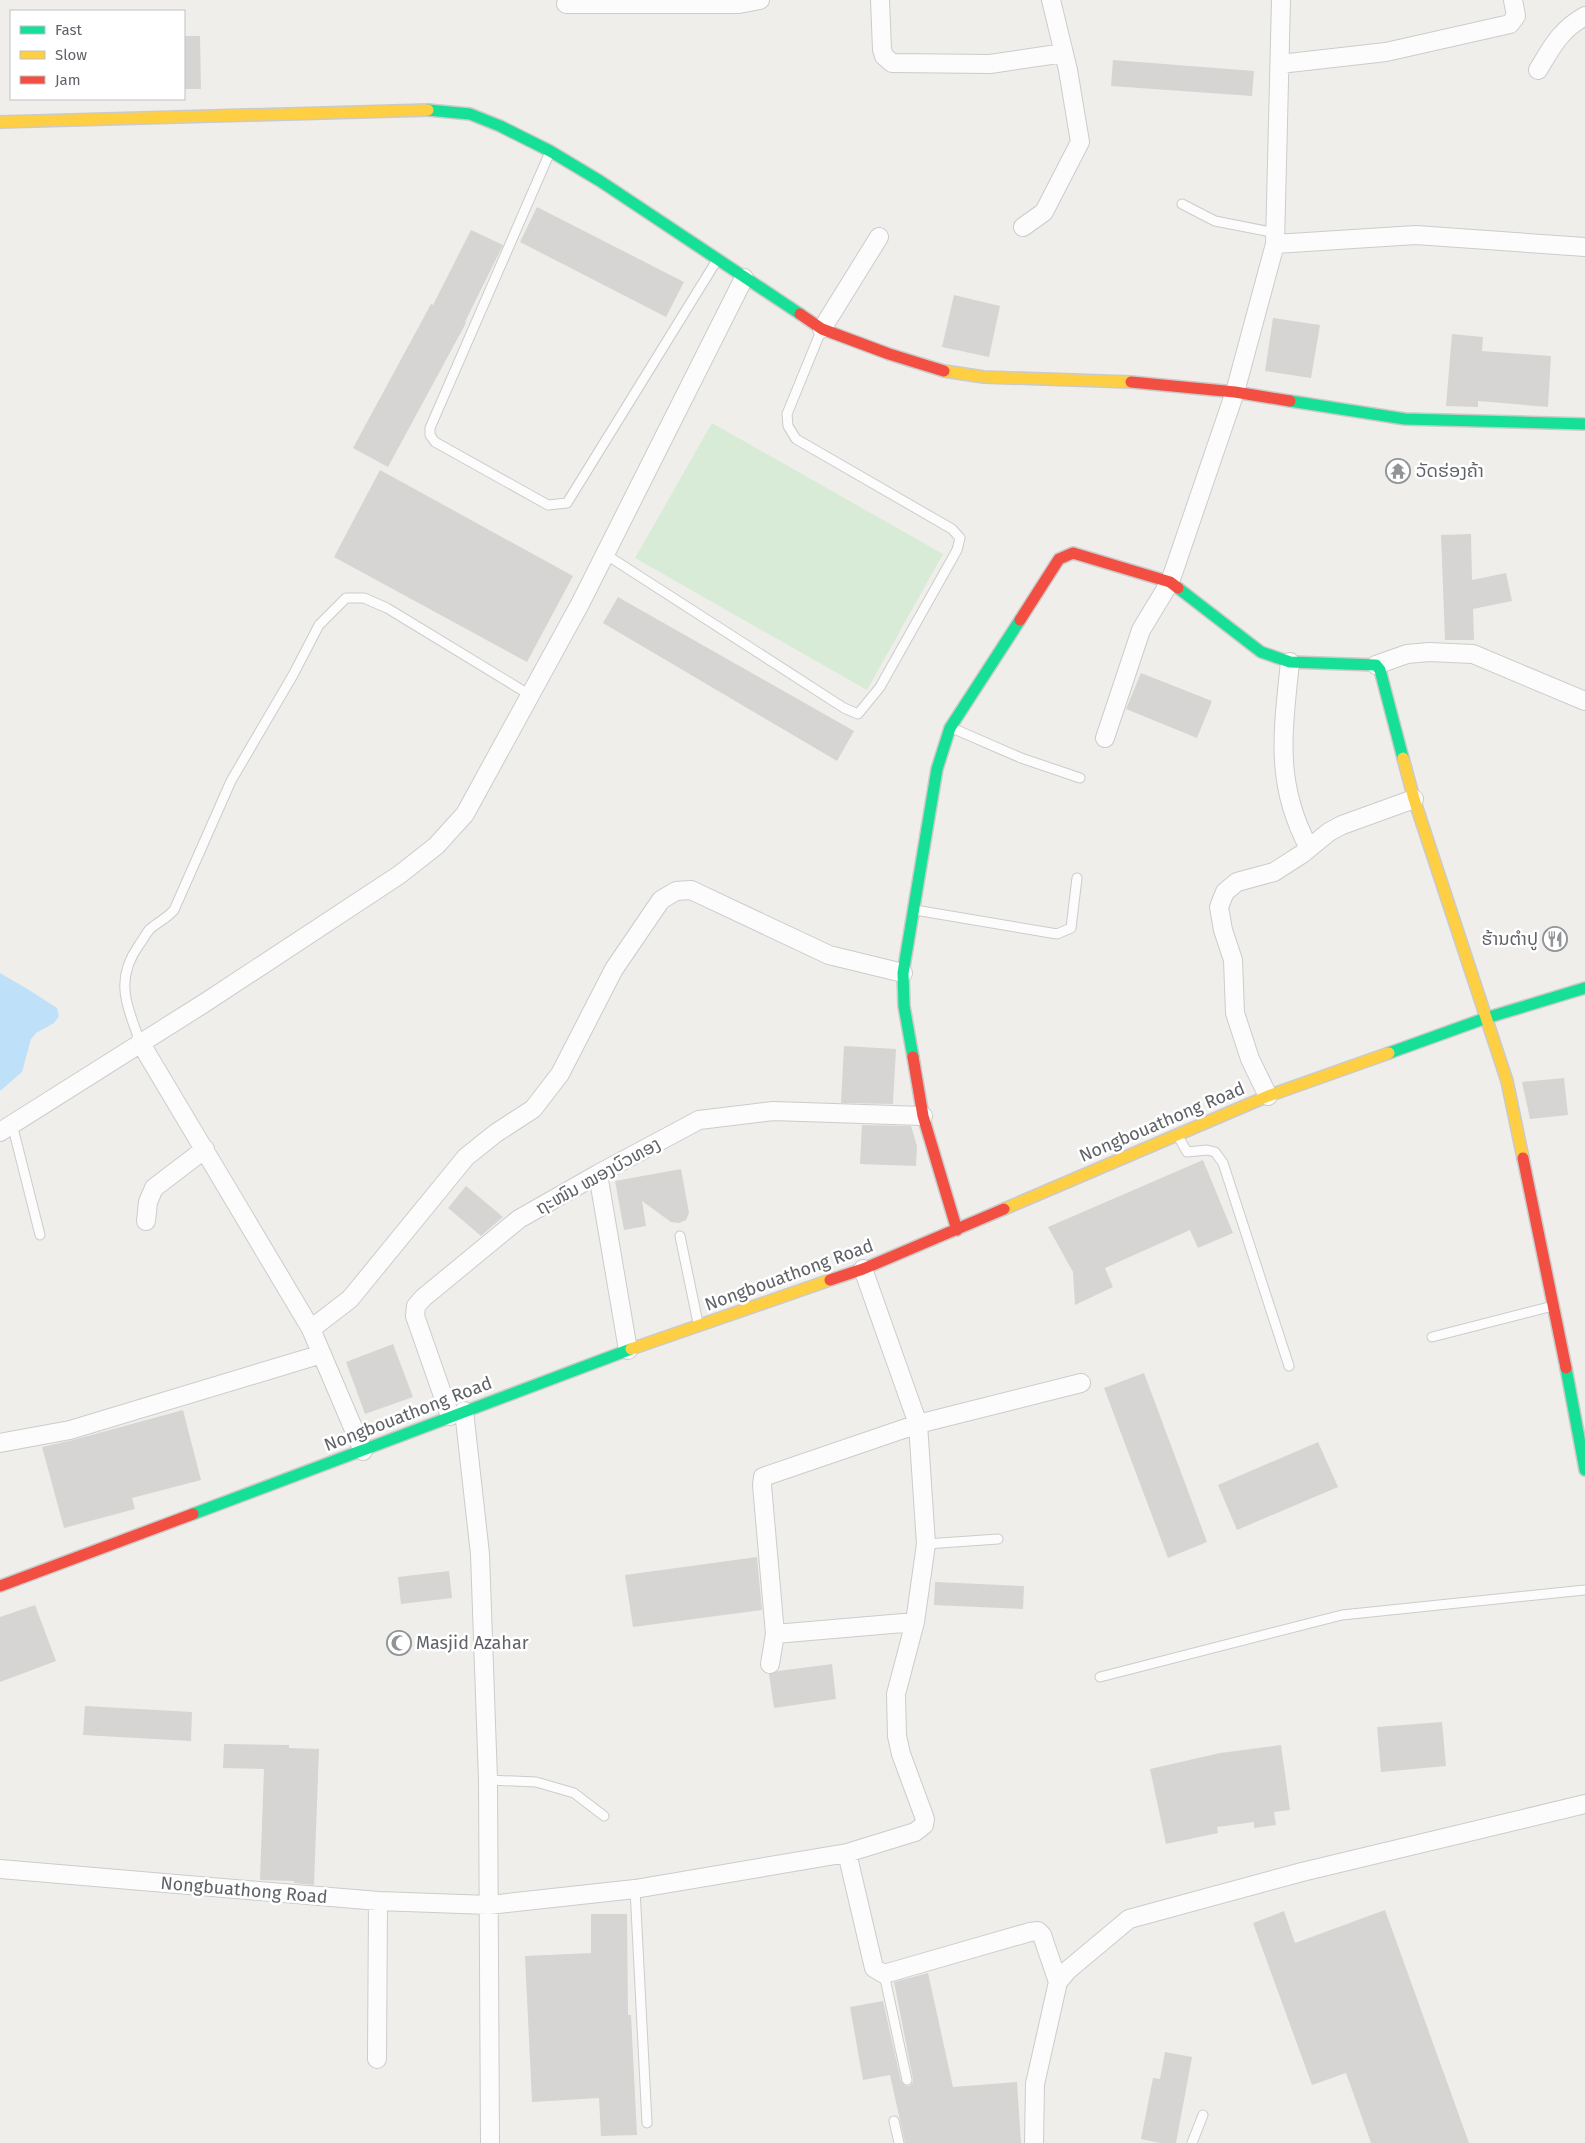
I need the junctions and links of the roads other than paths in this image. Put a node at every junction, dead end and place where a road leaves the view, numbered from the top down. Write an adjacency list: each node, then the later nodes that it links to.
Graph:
1 (760, 0): 6 (street)
2 (880, 0): 8 (street)
3 (1051, 0): 8 (street)
4 (1281, 0): 9 (street)
5 (1513, 0): 9 (street)
6 (566, 4)
7 (1585, 16): 10 (street)
8 (1064, 53): 14 (street)
9 (1280, 64): 16 (street)
10 (1538, 70)
11 (0, 122): 12 (street)
12 (550, 151): 18 (street); 18 (lane)
13 (1182, 204): 16 (lane)
14 (1023, 227)
15 (879, 237): 20 (street)
16 (1275, 239): 17 (street); 21 (street)
17 (1585, 247)
18 (717, 260): 19 (street)
19 (744, 278): 20 (street); 23 (street)
20 (822, 329): 21 (street); 23 (lane)
21 (1235, 392): 22 (street); 24 (street)
22 (1585, 424)
23 (605, 554): 27 (street)
24 (1170, 582): 25 (street); 29 (street); 30 (street)
25 (1290, 662): 26 (street); 33 (street)
26 (1376, 665): 28 (street); 32 (street)
27 (530, 695): 39 (street); 39 (lane)
28 (1585, 700)
29 (950, 728): 31 (lane); 35 (street)
30 (1106, 738)
31 (1080, 778)
32 (1414, 799): 33 (street); 38 (street)
33 (1309, 848): 40 (street)
34 (1077, 878): 35 (lane)
35 (912, 910): 36 (street)
36 (903, 973): 41 (street); 53 (street)
37 (1585, 988): 38 (street, Nongbouathong Road)
38 (1486, 1018): 40 (street, Nongbouathong Road); 51 (street)
39 (140, 1042): 42 (street); 44 (street)
40 (1268, 1096): 43 (street, Nongbouathong Road)
41 (923, 1116): 45 (street, ຖະໜົນ ໝອງບົວທອງ); 47 (street)
42 (6, 1128): 48 (lane)
43 (1177, 1134): 47 (street, Nongbouathong Road); 57 (lane)
44 (204, 1149): 46 (street); 53 (street)
45 (598, 1174): 55 (street); 59 (street, ຖະໜົນ ໝອງບົວທອງ)
46 (146, 1221)
47 (957, 1230): 50 (street, Nongbouathong Road)
48 (40, 1235)
49 (680, 1236): 52 (lane)
50 (863, 1269): 52 (street, Nongbouathong Road); 60 (street)
51 (1554, 1306): 54 (lane); 63 (street)
52 (699, 1326): 55 (street, Nongbouathong Road)
53 (311, 1329): 56 (street)
54 (1432, 1337)
55 (628, 1350): 59 (street, Nongbouathong Road)
56 (322, 1354): 61 (street); 62 (street)
57 (1289, 1366)
58 (1081, 1383): 60 (street)
59 (457, 1414): 62 (street, Nongbouathong Road); 72 (street)
60 (918, 1424): 65 (street); 69 (street)
61 (0, 1443)
62 (364, 1451): 66 (street, Nongbouathong Road)
63 (1585, 1470)
64 (998, 1538): 65 (lane)
65 (926, 1544): 68 (street)
66 (0, 1586)
67 (1585, 1590): 71 (lane)
68 (915, 1622): 69 (street); 75 (street, Nongbuathong Road)
69 (775, 1634): 70 (street)
70 (770, 1664)
71 (1100, 1677)
72 (488, 1780): 74 (lane); 79 (street)
73 (1585, 1804): 81 (street)
74 (604, 1816)
75 (847, 1853): 77 (street, Nongbuathong Road); 80 (street)
76 (0, 1869): 78 (street, Nongbuathong Road)
77 (635, 1889): 79 (street, Nongbuathong Road); 86 (lane)
78 (378, 1901): 79 (street, Nongbuathong Road); 82 (street)
79 (489, 1904): 87 (street)
80 (884, 1974): 81 (street); 83 (lane)
81 (1058, 1982): 89 (street)
82 (377, 2059)
83 (907, 2080)
84 (1203, 2115): 90 (lane)
85 (894, 2120): 88 (lane)
86 (647, 2123)
87 (490, 2143)
88 (899, 2143)
89 (1034, 2143)
90 (1192, 2143)

